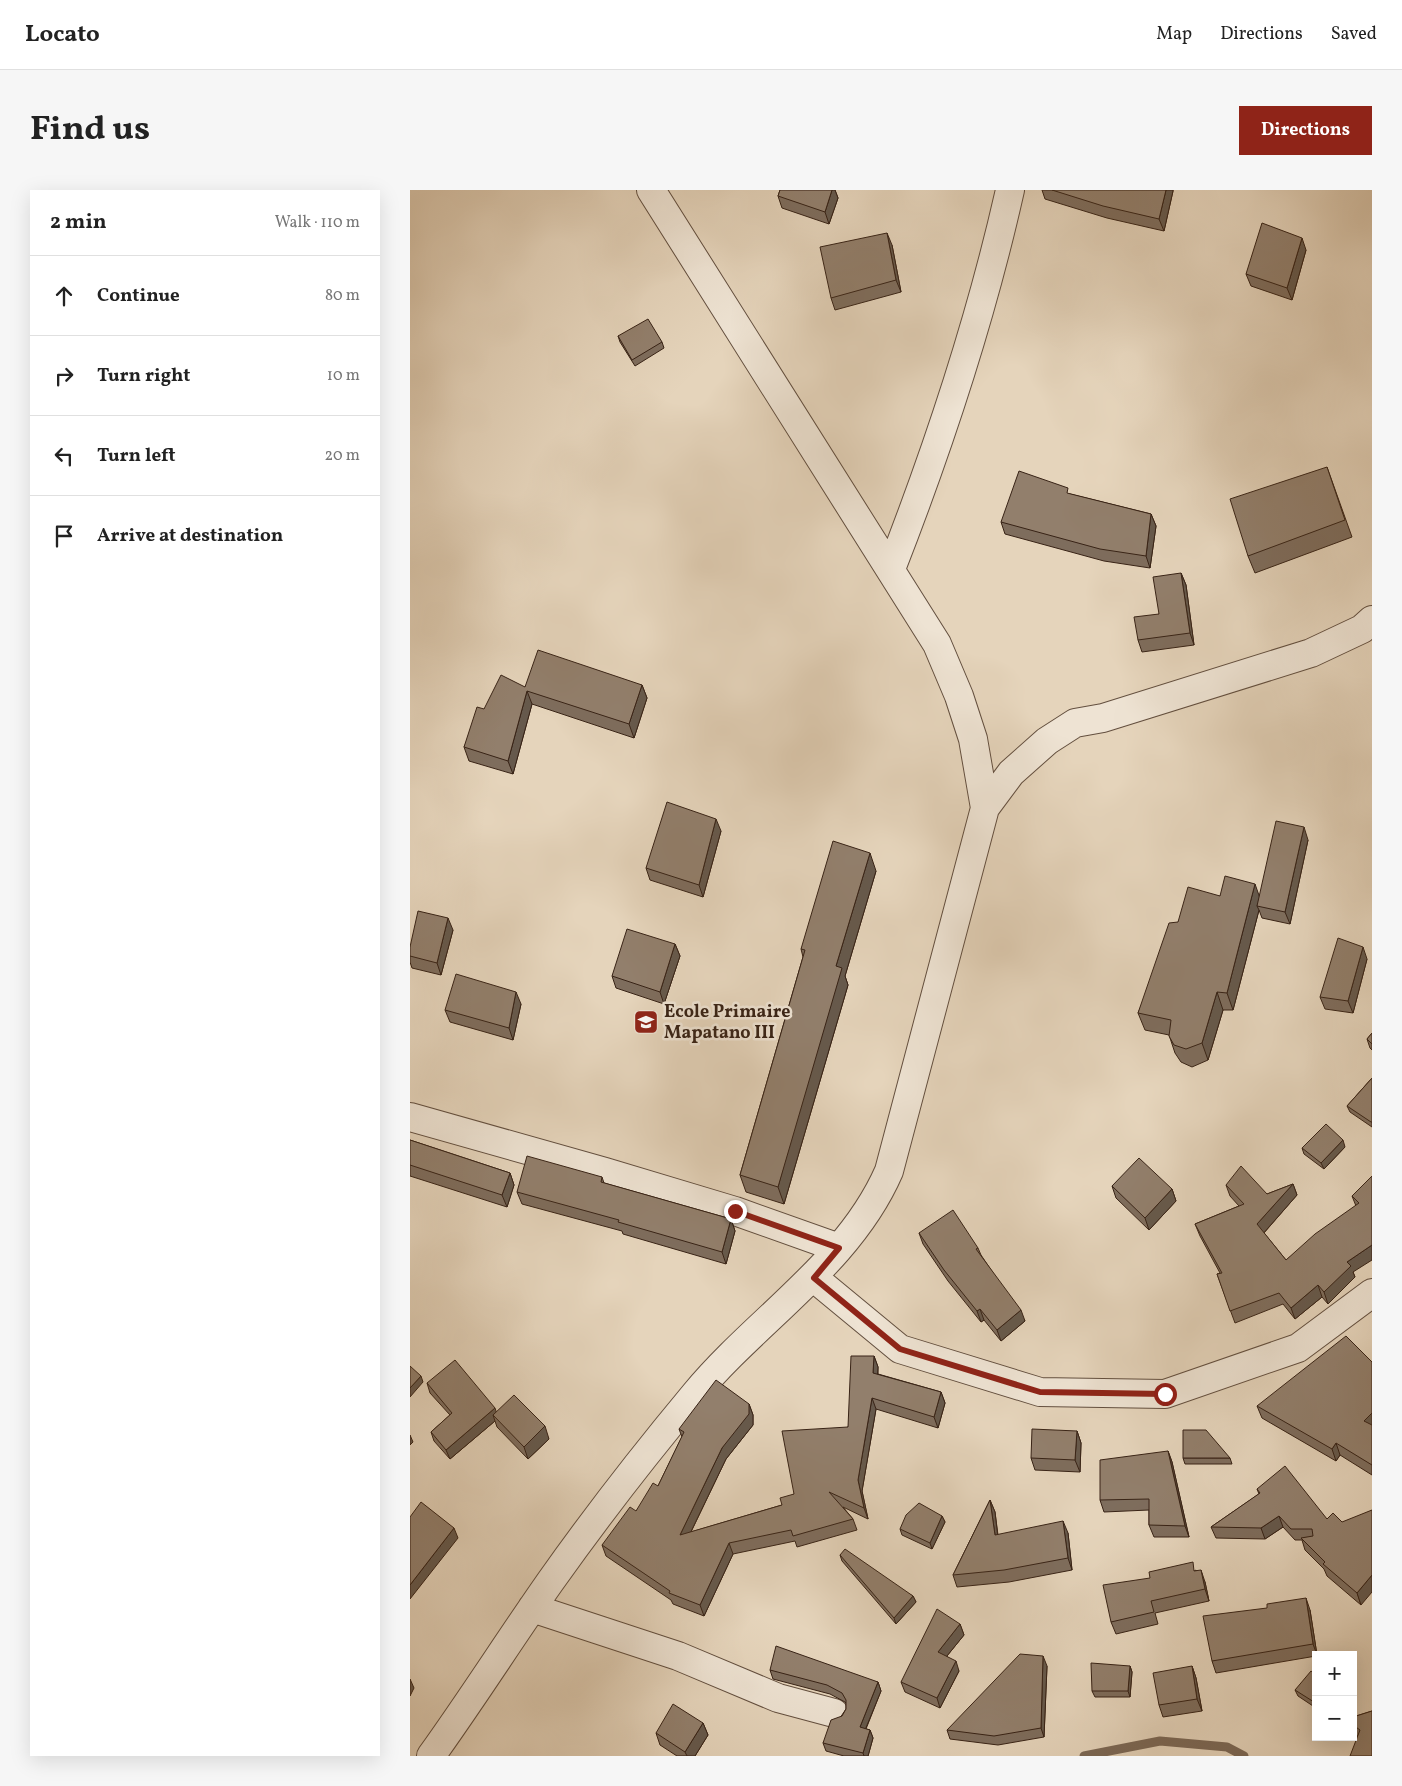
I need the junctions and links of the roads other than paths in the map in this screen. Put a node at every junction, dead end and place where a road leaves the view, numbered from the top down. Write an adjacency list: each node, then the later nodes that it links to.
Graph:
1 (652, 190): 3 (street)
2 (1010, 190): 3 (street)
3 (891, 569): 5 (street)
4 (1372, 620): 5 (street)
5 (985, 808): 7 (street)
6 (410, 1117): 7 (street)
7 (839, 1248): 8 (street)
8 (814, 1278): 9 (street); 10 (street)
9 (1372, 1293)
10 (532, 1608): 11 (street); 12 (street)
11 (834, 1713)
12 (431, 1756)

